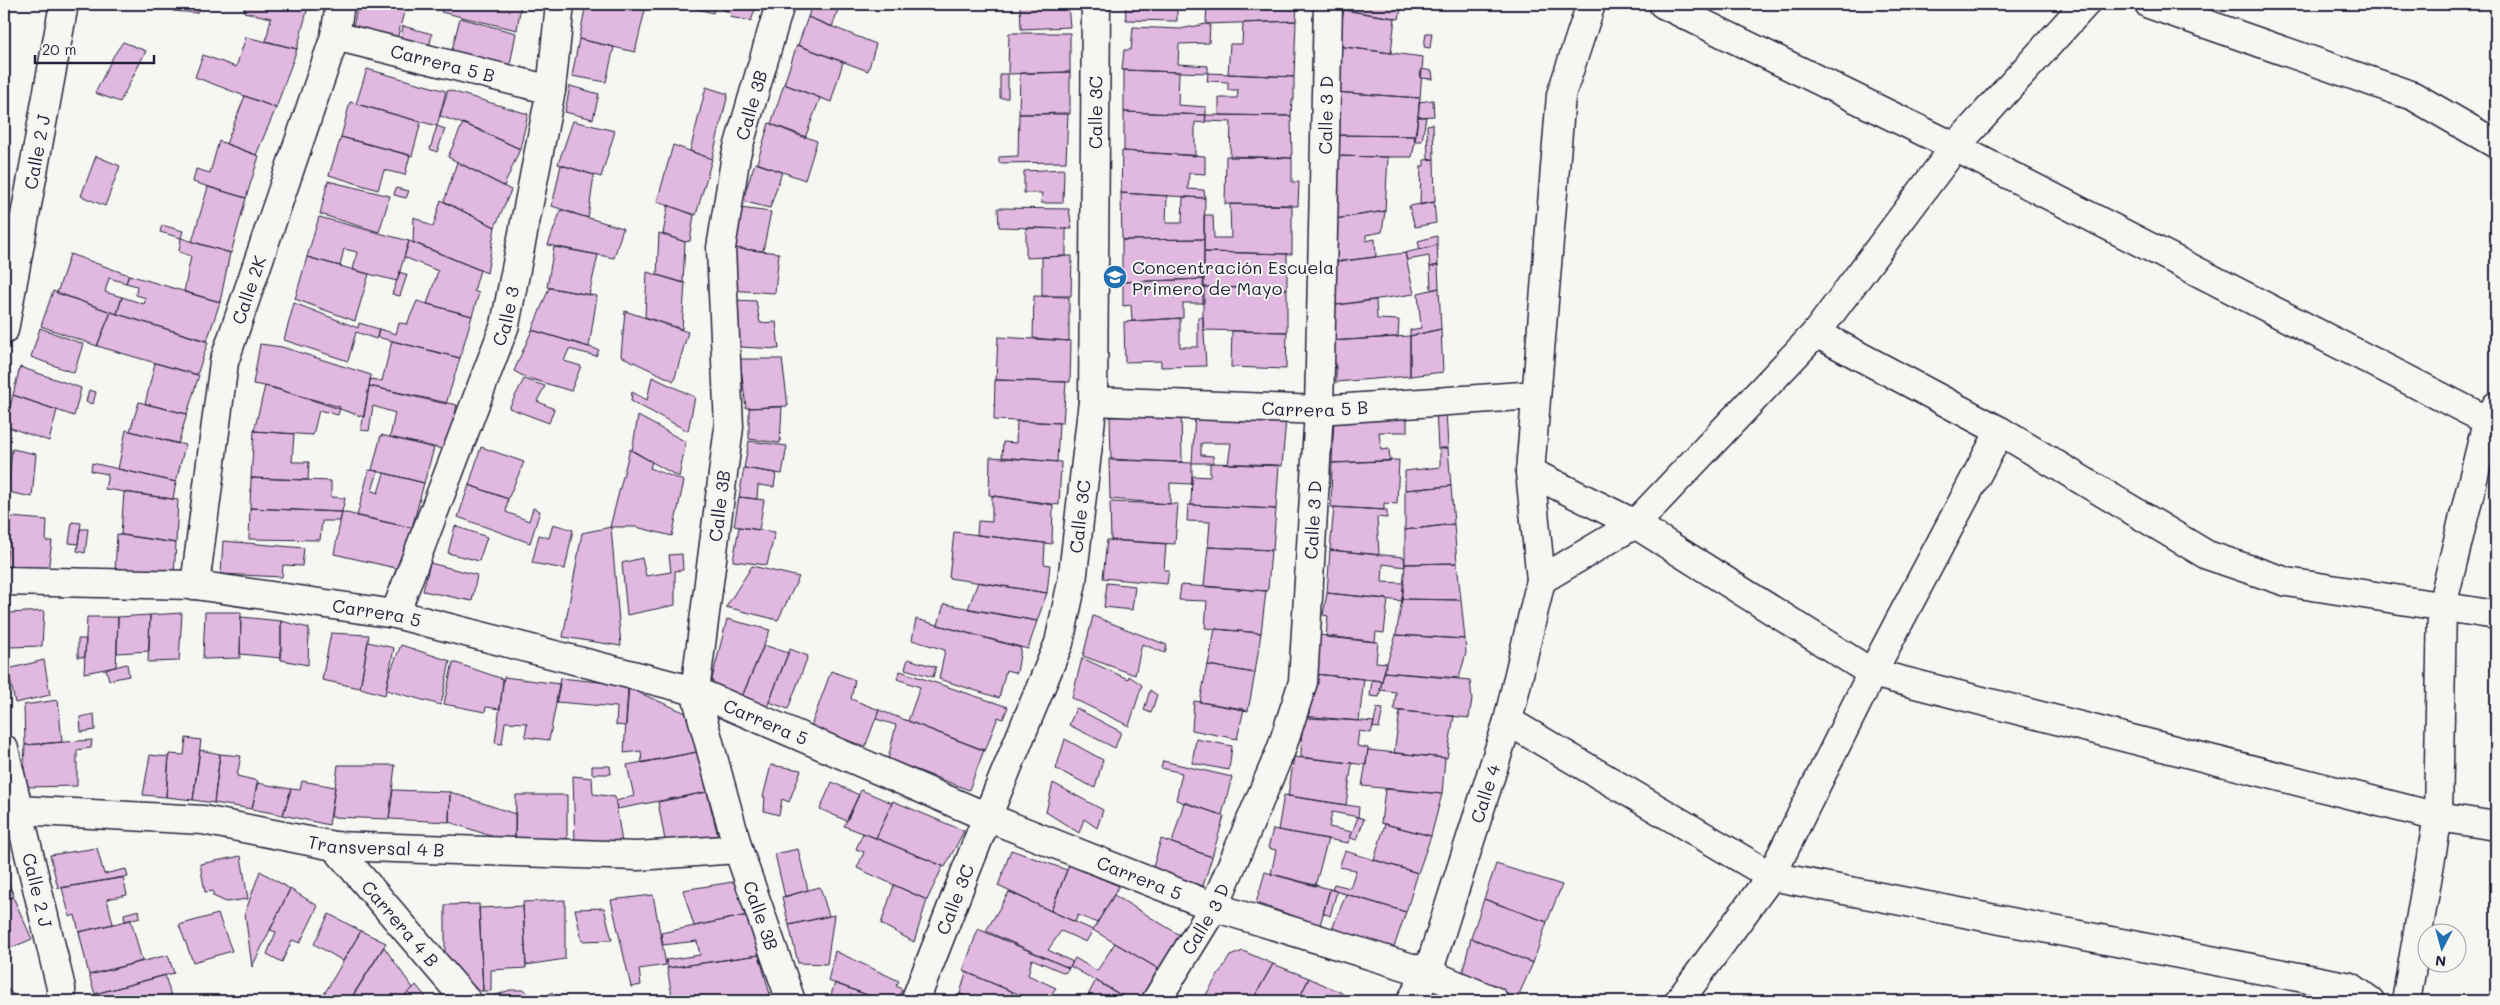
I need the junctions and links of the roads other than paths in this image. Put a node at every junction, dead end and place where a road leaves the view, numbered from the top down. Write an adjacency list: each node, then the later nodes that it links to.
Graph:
1 (64, 4): 15 (street, Calle 2 J)
2 (340, 4): 11 (street, Calle 2K)
3 (560, 4): 12 (street, Calle 3)
4 (780, 4): 31 (street, Calle 3B)
5 (1096, 4): 18 (street, Calle 3C)
6 (1328, 4): 19 (street, Calle 3 D)
7 (1591, 4): 17 (street, Calle 4)
8 (1663, 4): 14 (street)
9 (2085, 4): 14 (street)
10 (2149, 4): 13 (street)
11 (335, 36): 12 (street, Carrera 5 B); 26 (street, Calle 2K)
12 (551, 90): 28 (street, Calle 3)
13 (2496, 144)
14 (1955, 147): 16 (street); 20 (street)
15 (4, 330)
16 (1816, 332): 21 (street); 23 (street)
17 (1536, 395): 19 (street, Carrera 5 B); 22 (street, Calle 4)
18 (1094, 400): 19 (street, Carrera 5 B); 35 (street, Calle 3C)
19 (1319, 410): 41 (street, Calle 3 D)
20 (2493, 417): 27 (street)
21 (2000, 431): 27 (street); 30 (street)
22 (1530, 472): 23 (street); 24 (street, Calle 4)
23 (1635, 524): 24 (street); 30 (street)
24 (1542, 580): 32 (street, Calle 4)
25 (4, 581): 26 (street, Carrera 5)
26 (195, 585): 28 (street, Carrera 5)
27 (2442, 606): 29 (street); 36 (street)
28 (395, 614): 31 (street, Carrera 5)
29 (2496, 615)
30 (1872, 673): 36 (street); 40 (street)
31 (695, 691): 35 (street, Carrera 5); 39 (street, Calle 3B)
32 (1508, 722): 40 (street); 42 (street, Calle 4)
33 (4, 749): 34 (street, Calle 2 J)
34 (18, 810): 38 (street, Transversal 4 B); 43 (street, Calle 2 J)
35 (987, 817): 41 (street, Carrera 5); 46 (street, Calle 3C)
36 (2438, 817): 37 (street); 52 (street)
37 (2496, 826)
38 (334, 846): 39 (street, Transversal 4 B); 44 (street, Carrera 4 B)
39 (738, 849): 45 (street, Calle 3B)
40 (1771, 876): 50 (street); 51 (street)
41 (1214, 907): 42 (street, Carrera 5); 47 (street, Calle 3 D)
42 (1428, 973): 48 (street, Calle 4); 49 (street, Carrera 5)
43 (61, 1001)
44 (467, 1001)
45 (791, 1001)
46 (915, 1001)
47 (1156, 1001)
48 (1411, 1001)
49 (1494, 1001)
50 (1679, 1001)
51 (2370, 1001)
52 (2406, 1001)

